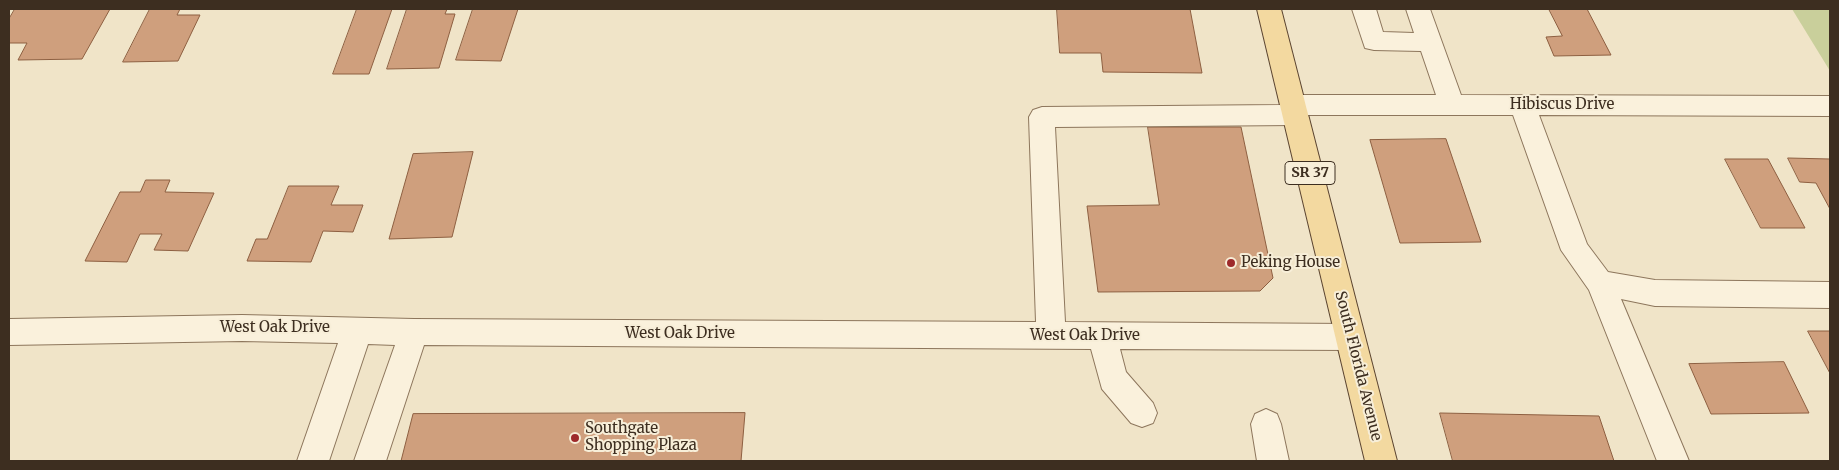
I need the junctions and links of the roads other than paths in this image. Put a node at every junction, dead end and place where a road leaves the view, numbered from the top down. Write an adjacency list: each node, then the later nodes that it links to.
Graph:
1 (1269, 9): 8 (main road, South Florida Avenue / SR 37)
2 (1364, 9): 4 (street)
3 (1418, 9): 4 (street)
4 (1431, 42): 5 (street)
5 (1452, 105): 6 (street, Hibiscus Drive); 8 (street, Hibiscus Drive)
6 (1522, 105): 7 (street, Hibiscus Drive); 9 (street)
7 (1830, 106)
8 (1294, 110): 14 (street, Hibiscus Drive); 16 (main road, South Florida Avenue / SR 37)
9 (1600, 283): 10 (street); 23 (street)
10 (1830, 295)
11 (358, 329): 12 (street, West Oak Drive); 13 (street, West Oak Drive); 19 (street)
12 (9, 332)
13 (414, 332): 14 (street, West Oak Drive); 20 (street)
14 (1051, 336): 15 (street, West Oak Drive)
15 (1102, 336): 16 (street, West Oak Drive); 17 (street)
16 (1350, 337): 22 (main road, South Florida Avenue / SR 37)
17 (1142, 413)
18 (1266, 424): 21 (street)
19 (313, 461)
20 (370, 461)
21 (1274, 461)
22 (1381, 461)
23 (1673, 461)

